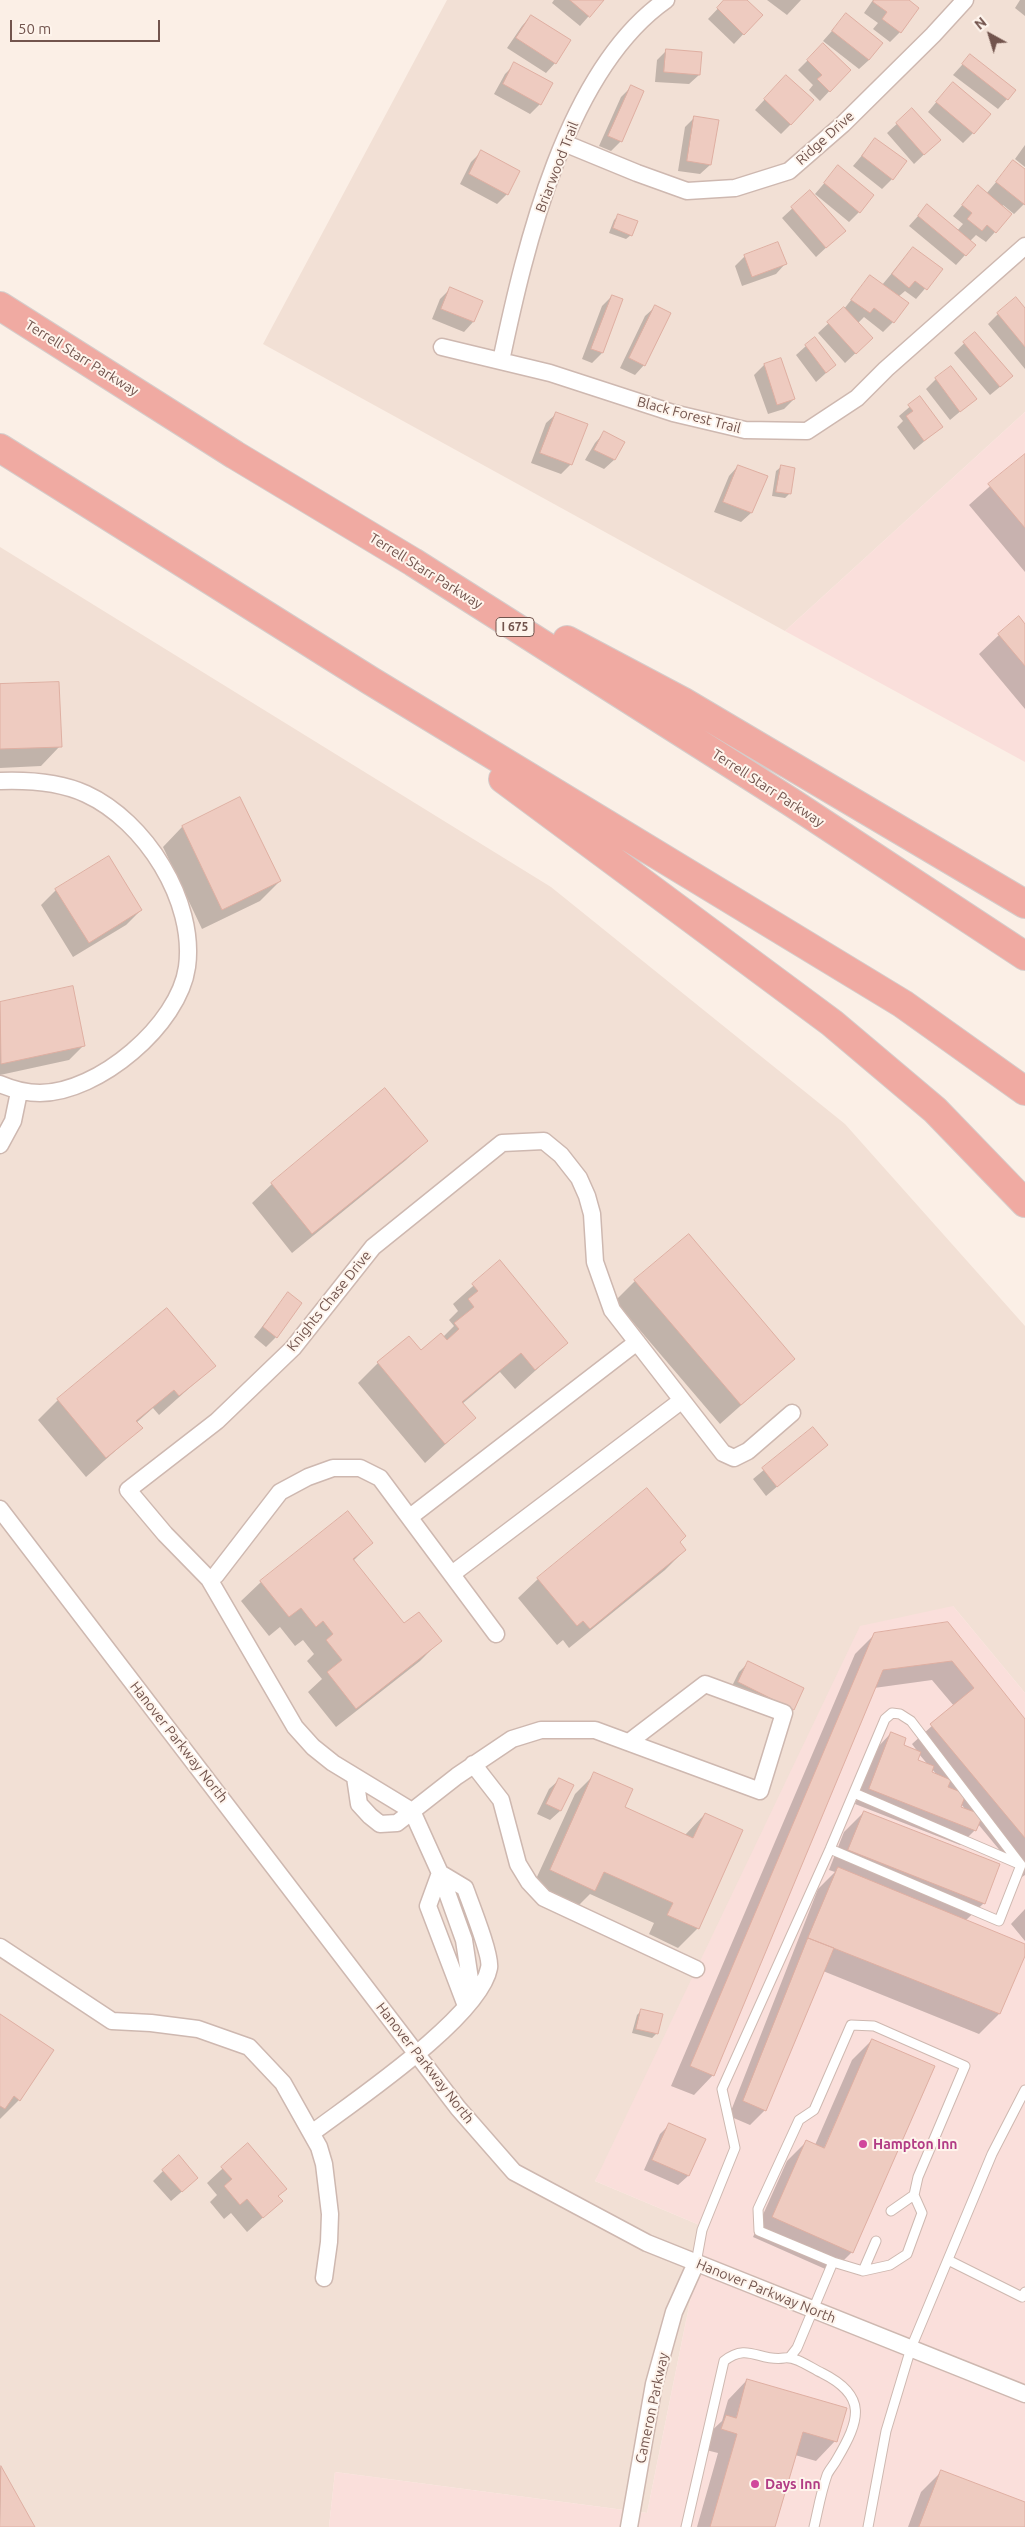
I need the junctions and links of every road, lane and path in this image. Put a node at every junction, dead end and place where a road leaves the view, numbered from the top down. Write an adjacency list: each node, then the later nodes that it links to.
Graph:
1 (666, 0): 3 (street, Briarwood Trail)
2 (964, 0): 3 (street, Ridge Drive)
3 (564, 143): 7 (street, Briarwood Trail)
4 (1025, 246): 7 (street, Black Forest Trail)
5 (0, 306): 9 (highway, Terrell Starr Parkway / I 675)
6 (442, 347): 7 (street, Black Forest Trail)
7 (501, 361)
8 (0, 448): 10 (highway)
9 (413, 562): 12 (highway); 13 (highway, Terrell Starr Parkway / I 675)
10 (371, 681): 15 (highway); 18 (highway)
11 (0, 781): 16 (street)
12 (1025, 904)
13 (1025, 956)
14 (0, 1084): 16 (street)
15 (1025, 1091)
16 (19, 1092): 17 (street)
17 (0, 1145)
18 (1025, 1203)
19 (637, 1342): 20 (street, Knights Chase Drive); 23 (street); 25 (street, Knights Chase Drive)
20 (681, 1400): 21 (street, Knights Chase Drive); 24 (street)
21 (792, 1413)
22 (0, 1509): 40 (street, Hanover Parkway North)
23 (410, 1517): 24 (street); 25 (street)
24 (452, 1574): 26 (street)
25 (210, 1580): 29 (street, Knights Chase Drive)
26 (496, 1634)
27 (629, 1742): 27 (street); 28 (street)
28 (473, 1764): 31 (street); 38 (street)
29 (355, 1776): 31 (street, Knights Chase Drive); 31 (street)
30 (854, 1793): 32 (lane); 33 (lane); 33 (lane)
31 (412, 1812): 34 (street)
32 (830, 1849): 33 (lane); 48 (lane)
33 (1021, 1865)
34 (440, 1872): 35 (street); 36 (street); 39 (street)
35 (480, 1934): 36 (street); 39 (street)
36 (464, 1940): 39 (street)
37 (0, 1947): 42 (street)
38 (696, 1969)
39 (466, 2006): 40 (street)
40 (417, 2054): 42 (street); 48 (street, Hanover Parkway North)
41 (1024, 2095): 46 (lane)
42 (312, 2133): 50 (street)
43 (914, 2195): 44 (lane); 47 (lane); 49 (lane)
44 (891, 2211)
45 (876, 2241): 49 (lane)
46 (948, 2260): 51 (lane); 53 (lane)
47 (833, 2262): 49 (lane); 52 (lane)
48 (696, 2263): 52 (street, Hanover Parkway North); 56 (street, Cameron Parkway)
49 (864, 2271)
50 (324, 2278)
51 (1024, 2296)
52 (814, 2310): 53 (street, Hanover Parkway North); 54 (lane)
53 (911, 2348): 55 (street, Hanover Parkway North); 59 (lane)
54 (790, 2357): 57 (lane); 58 (lane)
55 (1025, 2394)
56 (629, 2527)
57 (686, 2527)
58 (814, 2527)
59 (868, 2527)

